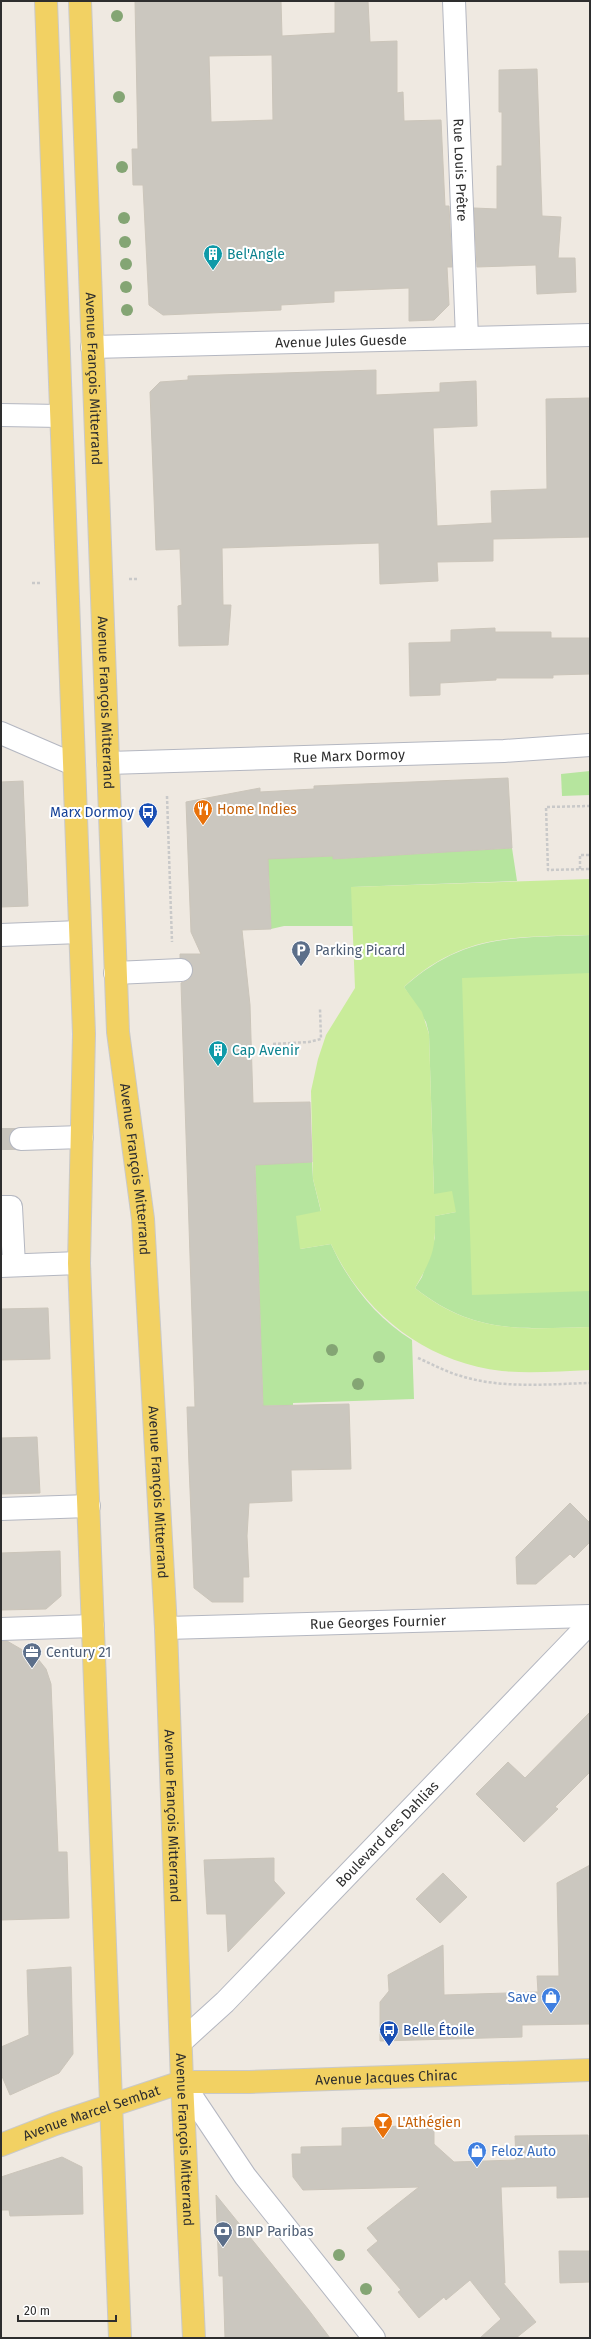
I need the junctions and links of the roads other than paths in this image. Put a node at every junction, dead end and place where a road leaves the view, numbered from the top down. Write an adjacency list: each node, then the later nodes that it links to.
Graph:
1 (46, 1): 8 (main road)
2 (80, 1): 6 (main road, Avenue François Mitterrand)
3 (454, 1): 5 (street, Rue Louis Prêtre)
4 (590, 335): 5 (street, Avenue Jules Guesde)
5 (467, 338): 6 (street, Avenue Jules Guesde)
6 (92, 347): 11 (main road, Avenue François Mitterrand)
7 (1, 414): 8 (street)
8 (61, 416): 12 (main road)
9 (1, 732): 12 (street)
10 (590, 745): 11 (street, Rue Marx Dormoy)
11 (108, 763): 16 (main road, Avenue François Mitterrand)
12 (73, 764): 13 (main road)
13 (80, 932): 14 (street); 17 (main road)
14 (1, 935)
15 (181, 970): 16 (street)
16 (115, 973): 27 (main road, Avenue François Mitterrand)
17 (82, 1137): 18 (street); 20 (main road)
18 (21, 1139)
19 (1, 1207): 21 (street)
20 (79, 1263): 21 (street); 22 (main road)
21 (8, 1265)
22 (89, 1506): 23 (street); 26 (main road)
23 (1, 1509)
24 (590, 1616): 27 (street, Rue Georges Fournier)
25 (590, 1623): 29 (street, Boulevard des Dahlias)
26 (93, 1626): 28 (street); 32 (main road)
27 (166, 1628): 29 (main road, Avenue François Mitterrand)
28 (1, 1629)
29 (181, 2042): 31 (main road, Avenue François Mitterrand)
30 (590, 2070): 31 (main road, Avenue Jacques Chirac)
31 (182, 2082): 32 (main road, Avenue Marcel Sembat); 35 (main road, Avenue François Mitterrand); 36 (street)
32 (111, 2107): 33 (main road, Avenue Marcel Sembat); 34 (main road)
33 (1, 2145)
34 (120, 2338)
35 (194, 2338)
36 (374, 2338)

